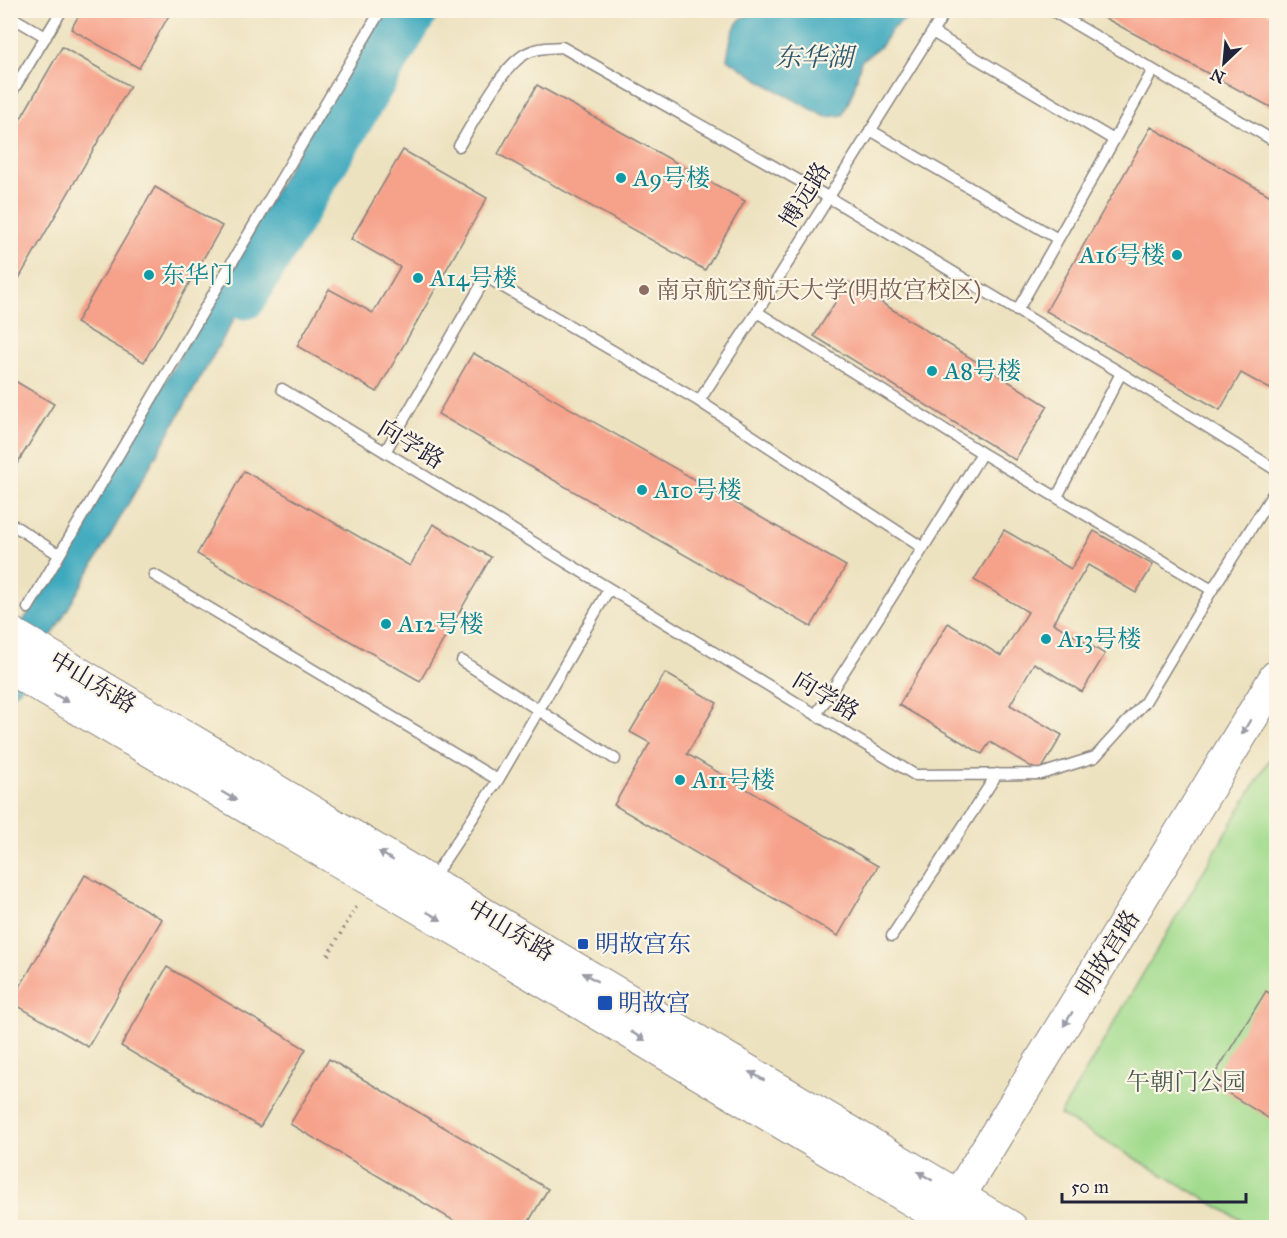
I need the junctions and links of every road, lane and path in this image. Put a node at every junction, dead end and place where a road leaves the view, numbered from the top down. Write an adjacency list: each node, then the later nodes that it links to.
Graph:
1 (62, 10): 7 (lane)
2 (370, 10): 28 (lane)
3 (946, 10): 6 (lane, 博远路)
4 (1051, 10): 8 (lane)
5 (10, 16): 7 (lane)
6 (932, 32): 10 (lane, 博远路); 11 (lane)
7 (46, 37): 9 (lane)
8 (1152, 70): 11 (lane); 12 (lane)
9 (10, 95)
10 (870, 130): 14 (lane, 博远路); 15 (lane)
11 (1114, 140): 15 (lane)
12 (1276, 142)
13 (459, 146): 14 (lane)
14 (828, 197): 16 (lane); 17 (lane, 博远路)
15 (1058, 239): 16 (lane)
16 (1017, 311): 18 (lane)
17 (757, 312): 20 (lane, 博远路); 22 (lane)
18 (1121, 372): 23 (lane); 25 (lane)
19 (282, 389): 21 (lane, 向学路)
20 (699, 401): 21 (lane); 27 (lane)
21 (385, 452): 30 (lane, 向学路)
22 (982, 453): 25 (lane); 27 (lane)
23 (1276, 470)
24 (1276, 489): 31 (lane, 向学路)
25 (1057, 497): 31 (lane)
26 (10, 524): 28 (lane)
27 (922, 548): 37 (lane)
28 (58, 554): 32 (lane)
29 (154, 575): 40 (lane)
30 (609, 589): 36 (lane); 37 (lane, 向学路)
31 (1212, 590): 39 (lane, 向学路)
32 (19, 620): 42 (main road, 中山东路, one-way to 32)
33 (462, 661): 36 (lane)
34 (10, 668): 41 (main road, 中山东路, one-way to 41)
35 (1276, 677): 45 (main road, 明故宫路, one-way to 45)
36 (538, 710): 38 (lane); 40 (lane)
37 (816, 715): 39 (lane, 向学路)
38 (615, 759)
39 (998, 774): 43 (lane)
40 (498, 780): 42 (lane)
41 (373, 880): 44 (path); 45 (main road, 中山东路, one-way to 45)
42 (430, 882): 45 (main road, 中山东路, one-way to 42)
43 (892, 936)
44 (328, 955)
45 (950, 1217): 46 (main road, 中山东路)
46 (1011, 1227)

